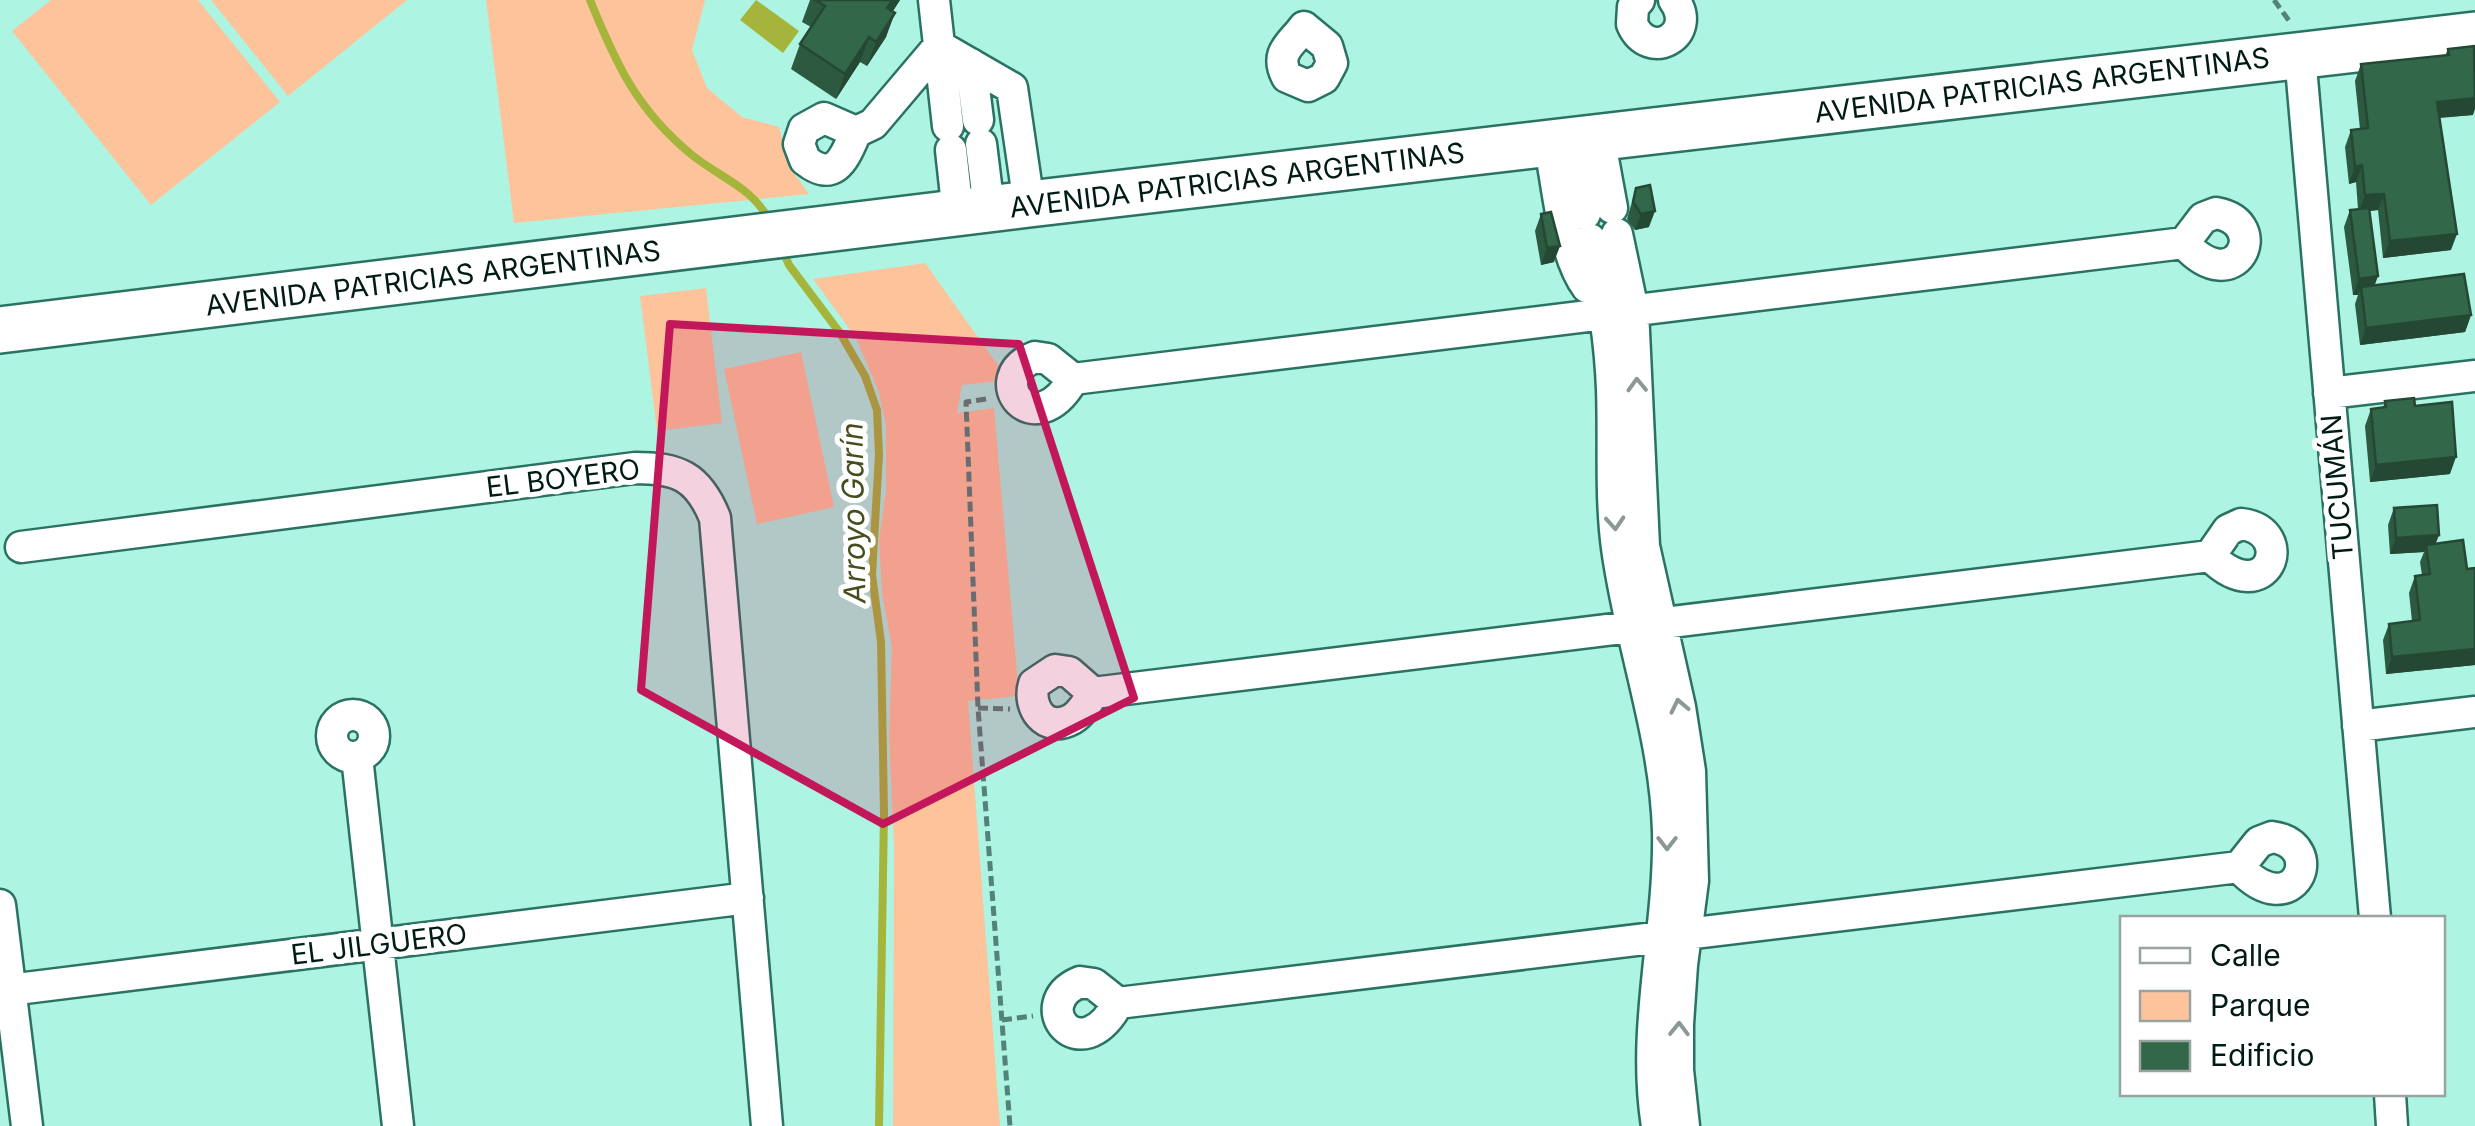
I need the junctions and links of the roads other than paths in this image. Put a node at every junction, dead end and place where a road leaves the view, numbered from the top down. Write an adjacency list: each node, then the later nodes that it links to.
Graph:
1 (934, 0): 5 (street)
2 (1638, 0): 3 (street)
3 (1674, 0)
4 (2475, 34): 6 (street, AVENIDA PATRICIAS ARGENTINAS)
5 (939, 46): 7 (street); 8 (street); 9 (street)
6 (2300, 54): 10 (street, AVENIDA PATRICIAS ARGENTINAS); 17 (street, TUCUMÁN)
7 (971, 64): 9 (street); 11 (street)
8 (856, 132)
9 (964, 135): 11 (street)
10 (1573, 140): 11 (street, AVENIDA PATRICIAS ARGENTINAS); 13 (street); 13 (street)
11 (992, 209): 14 (street, AVENIDA PATRICIAS ARGENTINAS)
12 (2184, 244): 13 (street)
13 (1620, 312): 16 (street); 20 (street)
14 (0, 330)
15 (2475, 376): 17 (street)
16 (1073, 379): 16 (street)
17 (2330, 393): 23 (street, TUCUMÁN)
18 (7, 548): 26 (street, EL BOYERO)
19 (2210, 556): 20 (street)
20 (1647, 625): 21 (street); 29 (street)
21 (1093, 692)
22 (2475, 712): 23 (street)
23 (2358, 726): 28 (street, TUCUMÁN)
24 (357, 757): 30 (street)
25 (2239, 867): 29 (street)
26 (748, 898): 30 (street, EL JILGUERO); 37 (street, EL BOYERO)
27 (0, 905): 31 (street)
28 (2374, 916)
29 (1673, 935): 32 (street); 38 (street); 39 (street, one-way to 29)
30 (376, 944): 31 (street, EL JILGUERO); 36 (street)
31 (9, 990): 33 (street)
32 (1118, 1003)
33 (9, 1058): 35 (street)
34 (2390, 1096): 40 (street)
35 (27, 1126)
36 (398, 1126)
37 (766, 1126)
38 (1658, 1126)
39 (1684, 1126)
40 (2392, 1126)

